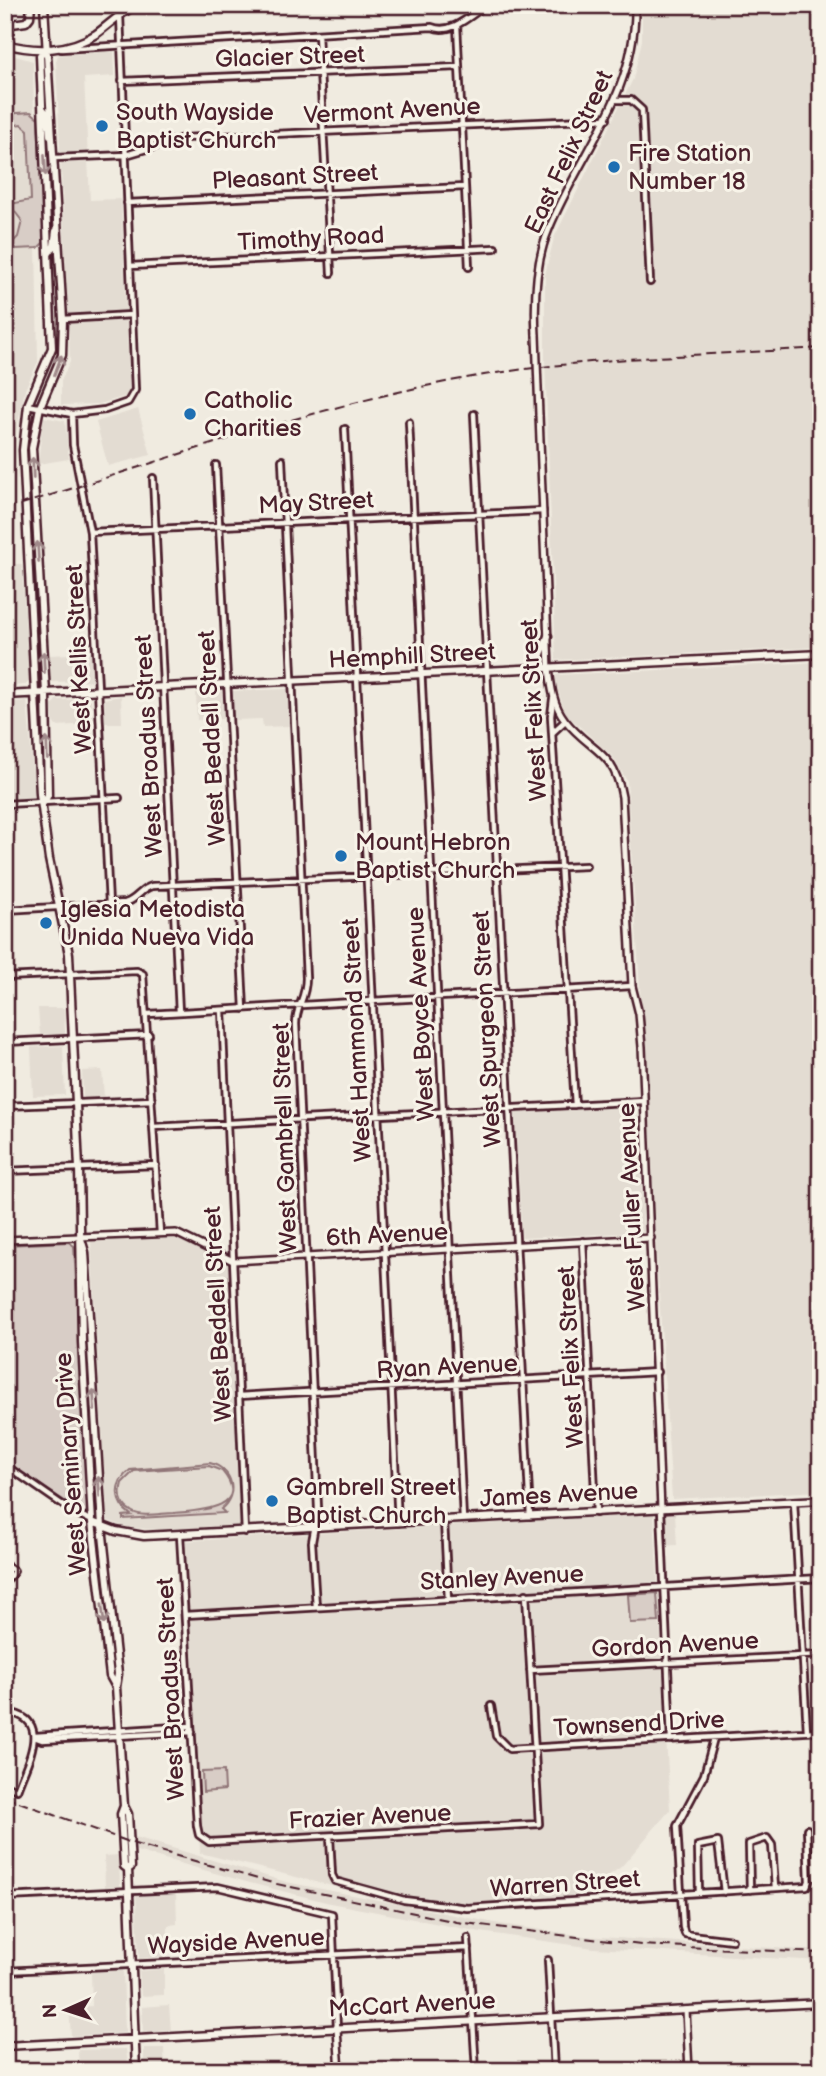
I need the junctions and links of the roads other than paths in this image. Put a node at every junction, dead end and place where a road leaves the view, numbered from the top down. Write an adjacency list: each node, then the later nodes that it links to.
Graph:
1 (137, 5): 6 (main road)
2 (486, 5): 8 (street)
3 (635, 5): 17 (street, East Felix Street)
4 (32, 6): 7 (main road)
5 (44, 7): 13 (main road)
6 (120, 14): 11 (main road); 12 (street)
7 (5, 25)
8 (457, 25): 9 (street); 14 (street)
9 (318, 34): 12 (street); 15 (street)
10 (5, 44): 13 (main road)
11 (56, 48): 12 (street); 13 (main road)
12 (121, 48): 16 (street)
13 (45, 50): 18 (main road, West Seminary Drive); 22 (main road)
14 (458, 67): 15 (street, Glacier Street); 20 (street)
15 (320, 73): 16 (street, Glacier Street); 21 (street)
16 (122, 81): 23 (street)
17 (617, 100): 19 (street, East Felix Street); 37 (street)
18 (43, 109): 22 (main road); 31 (main road, West Seminary Drive, one-way to 31)
19 (607, 119): 20 (street, Vermont Avenue); 39 (street, East Felix Street)
20 (462, 125): 21 (street, Vermont Avenue); 25 (street)
21 (323, 132): 23 (street, Vermont Avenue); 26 (street)
22 (55, 143): 24 (main road)
23 (125, 155): 24 (street, Vermont Avenue); 27 (street)
24 (55, 158): 28 (main road)
25 (465, 187): 26 (street, Pleasant Street); 30 (street)
26 (327, 193): 27 (street, Pleasant Street); 32 (street)
27 (127, 203): 33 (street)
28 (58, 215): 31 (main road); 36 (main road, West Seminary Drive)
29 (495, 247): 30 (street, Timothy Road)
30 (468, 249): 32 (street, Timothy Road); 34 (street)
31 (49, 253): 36 (main road); 38 (main road, West Seminary Drive)
32 (330, 256): 33 (street, Timothy Road); 35 (street)
33 (130, 266): 40 (street)
34 (469, 267)
35 (331, 273)
36 (61, 281): 41 (main road, West Seminary Drive)
37 (650, 282)
38 (52, 299): 41 (main road); 42 (main road, West Seminary Drive)
39 (535, 314): 51 (street, West Felix Street, bridge)
40 (131, 315): 41 (street); 44 (street)
41 (63, 319): 43 (main road, West Seminary Drive, one-way to 41)
42 (28, 405): 43 (street); 59 (main road, West Seminary Drive)
43 (40, 407): 44 (street); 60 (main road, West Seminary Drive, one-way to 43)
44 (72, 414): 58 (street, West Kellis Street)
45 (474, 414): 52 (street, West Spurgeon Street)
46 (409, 422): 53 (street, West Boyce Avenue)
47 (345, 429): 54 (street, West Hammond Street)
48 (282, 460): 55 (street, West Gambrell Street)
49 (216, 465): 56 (street, West Beddell Street)
50 (153, 478): 57 (street, West Broadus Street)
51 (543, 511): 52 (street, May Street); 61 (street, West Felix Street)
52 (479, 513): 53 (street, May Street); 65 (street, West Spurgeon Street)
53 (414, 516): 54 (street, May Street); 66 (street, West Boyce Avenue)
54 (349, 519): 55 (street, May Street); 67 (street, West Hammond Street)
55 (285, 522): 56 (street, May Street); 68 (street, West Gambrell Street)
56 (219, 525): 57 (street, May Street); 69 (street, West Beddell Street)
57 (156, 528): 58 (street, May Street); 70 (street, West Broadus Street)
58 (90, 532): 71 (street, West Kellis Street)
59 (31, 599): 60 (main road); 73 (main road, West Seminary Drive)
60 (41, 601): 72 (main road, West Seminary Drive, one-way to 60)
61 (548, 636): 63 (street, West Felix Street); 64 (main road)
62 (821, 654): 63 (main road, Hemphill Street)
63 (549, 668): 64 (main road, Hemphill Street); 75 (street, West Felix Street)
64 (530, 669): 65 (main road, Hemphill Street)
65 (486, 671): 66 (main road, Hemphill Street); 84 (street, West Spurgeon Street)
66 (422, 675): 67 (main road, Hemphill Street); 85 (street, West Boyce Avenue)
67 (357, 678): 68 (main road, Hemphill Street); 86 (street, West Hammond Street)
68 (292, 681): 69 (main road, Hemphill Street); 87 (street, West Gambrell Street)
69 (227, 684): 70 (main road, Hemphill Street); 88 (street, West Beddell Street)
70 (163, 687): 71 (main road, Hemphill Street); 89 (street, West Broadus Street)
71 (98, 690): 72 (main road, Hemphill Street); 79 (street, West Kellis Street)
72 (46, 693): 73 (main road, Hemphill Street); 80 (main road, West Seminary Drive, one-way to 72)
73 (36, 694): 74 (main road, Hemphill Street); 80 (main road, West Seminary Drive)
74 (5, 695)
75 (553, 698): 76 (street, West Fuller Avenue); 77 (street, West Felix Street)
76 (565, 721): 77 (street); 95 (street, West Fuller Avenue)
77 (553, 732): 83 (street, West Felix Street)
78 (119, 798): 79 (street)
79 (103, 799): 80 (street); 90 (street, West Kellis Street)
80 (44, 803): 81 (street); 91 (main road, West Seminary Drive)
81 (5, 804)
82 (586, 866): 83 (street)
83 (558, 867): 84 (street); 96 (street, West Felix Street)
84 (496, 870): 85 (street); 97 (street, West Spurgeon Street)
85 (431, 873): 86 (street); 98 (street, West Boyce Avenue)
86 (366, 876): 87 (street); 99 (street, West Hammond Street)
87 (301, 879): 88 (street); 100 (street, West Gambrell Street)
88 (237, 882): 89 (street); 101 (street, West Beddell Street)
89 (173, 885): 90 (street); 103 (street, West Broadus Street)
90 (109, 904): 91 (street)
91 (61, 906): 92 (street); 93 (main road, West Seminary Drive)
92 (5, 910)
93 (70, 974): 94 (street); 104 (street); 106 (main road, West Seminary Drive)
94 (5, 977)
95 (632, 986): 96 (street); 109 (street, West Fuller Avenue)
96 (569, 990): 97 (street); 111 (street, West Felix Street)
97 (503, 994): 98 (street); 113 (street, West Spurgeon Street)
98 (438, 998): 99 (street); 114 (street, West Boyce Avenue)
99 (372, 1001): 100 (street); 115 (street, West Hammond Street)
100 (300, 1005): 101 (street); 116 (street, West Gambrell Street)
101 (244, 1009): 102 (street)
102 (222, 1010): 103 (street); 117 (street, West Beddell Street)
103 (179, 1012): 104 (street)
104 (148, 1014): 105 (street)
105 (149, 1035): 106 (street); 108 (street)
106 (73, 1038): 107 (street); 110 (main road, West Seminary Drive)
107 (5, 1042)
108 (152, 1100): 110 (street); 118 (street)
109 (644, 1101): 111 (street); 124 (street, West Fuller Avenue)
110 (76, 1103): 112 (street); 120 (main road, West Seminary Drive)
111 (575, 1105): 113 (street)
112 (5, 1106)
113 (509, 1108): 114 (street); 127 (street, West Spurgeon Street)
114 (443, 1112): 115 (street); 128 (street, West Boyce Avenue)
115 (378, 1115): 116 (street); 129 (street, West Hammond Street)
116 (300, 1119): 117 (street); 130 (street, West Gambrell Street)
117 (227, 1123): 118 (street); 131 (street, West Beddell Street)
118 (154, 1127): 119 (street)
119 (156, 1165): 120 (street); 122 (street)
120 (79, 1168): 121 (street); 123 (main road, West Seminary Drive)
121 (5, 1171)
122 (160, 1233): 123 (street); 131 (street)
123 (80, 1236): 125 (street); 132 (main road, West Seminary Drive); 133 (main road, West Seminary Drive)
124 (651, 1238): 126 (street, 6th Avenue); 134 (street, West Fuller Avenue)
125 (5, 1240)
126 (583, 1241): 127 (street, 6th Avenue); 135 (street, West Felix Street)
127 (516, 1245): 128 (street, 6th Avenue); 136 (street, West Spurgeon Street)
128 (450, 1249): 129 (street, 6th Avenue); 137 (street, West Boyce Avenue)
129 (385, 1252): 130 (street, 6th Avenue); 138 (street, West Hammond Street)
130 (306, 1257): 131 (street, 6th Avenue); 139 (street, West Gambrell Street)
131 (233, 1261): 140 (street, West Beddell Street)
132 (82, 1342): 133 (main road); 141 (main road, West Seminary Drive)
133 (90, 1342): 142 (main road, West Seminary Drive, one-way to 133)
134 (657, 1372): 135 (street, Ryan Avenue); 146 (street, West Fuller Avenue)
135 (590, 1376): 136 (street, Ryan Avenue); 147 (street, West Felix Street)
136 (523, 1380): 137 (street, Ryan Avenue); 148 (street, West Spurgeon Street)
137 (457, 1384): 138 (street, Ryan Avenue); 149 (street, West Boyce Avenue)
138 (391, 1388): 139 (street, Ryan Avenue); 152 (street, West Hammond Street)
139 (313, 1392): 140 (street, Ryan Avenue); 154 (street, West Gambrell Street)
140 (239, 1396): 155 (street, West Beddell Street)
141 (88, 1449): 142 (main road); 151 (main road, West Seminary Drive)
142 (97, 1449): 153 (main road, West Seminary Drive, one-way to 142)
143 (5, 1465): 151 (street)
144 (821, 1500): 145 (main road, James Avenue)
145 (794, 1502): 146 (main road, James Avenue); 159 (street)
146 (661, 1509): 147 (main road, James Avenue); 161 (street, West Fuller Avenue)
147 (596, 1513): 148 (main road, James Avenue)
148 (530, 1516): 149 (main road, James Avenue)
149 (463, 1520): 150 (main road, James Avenue)
150 (444, 1521): 152 (main road, James Avenue); 163 (street)
151 (92, 1522): 153 (main road, James Avenue); 170 (main road, West Seminary Drive, one-way to 170)
152 (398, 1523): 154 (main road, James Avenue)
153 (102, 1526): 156 (main road, James Avenue); 170 (main road, West Seminary Drive)
154 (316, 1528): 155 (main road, James Avenue); 164 (street, West Gambrell Street)
155 (245, 1532): 156 (main road, James Avenue)
156 (180, 1535): 165 (street, West Broadus Street)
157 (5, 1565): 160 (street)
158 (821, 1578): 159 (street, Stanley Avenue)
159 (799, 1579): 161 (street, Stanley Avenue); 167 (street)
160 (5, 1583)
161 (663, 1586): 162 (street, Stanley Avenue); 168 (street, West Fuller Avenue)
162 (526, 1594): 163 (street, Stanley Avenue); 169 (street)
163 (448, 1599): 164 (street, Stanley Avenue)
164 (316, 1607): 165 (street, Stanley Avenue)
165 (184, 1615): 173 (street, West Broadus Street)
166 (821, 1655): 167 (street, Gordon Avenue)
167 (802, 1656): 168 (street, Gordon Avenue); 174 (street)
168 (667, 1663): 169 (street, Gordon Avenue); 179 (street, West Fuller Avenue)
169 (530, 1670): 180 (street)
170 (116, 1687): 176 (main road, West Seminary Drive)
171 (491, 1706): 180 (street, Townsend Drive)
172 (5, 1712): 177 (street)
173 (191, 1729): 176 (street); 184 (street, West Broadus Street)
174 (807, 1731): 175 (street, Townsend Drive); 178 (street, Townsend Drive)
175 (821, 1731)
176 (120, 1733): 177 (street); 187 (main road, West Seminary Drive)
177 (34, 1737): 181 (street)
178 (714, 1738): 179 (street, Townsend Drive); 190 (street)
179 (671, 1740): 180 (street, Townsend Drive)
180 (535, 1748): 183 (street, Frazier Avenue)
181 (5, 1785)
182 (807, 1829): 185 (street, Warren Street)
183 (330, 1837): 184 (street, Frazier Avenue); 190 (street, Warren Street)
184 (203, 1839)
185 (775, 1888): 186 (street, Warren Street); 186 (street)
186 (750, 1890): 188 (street, Warren Street)
187 (129, 1891): 191 (street); 195 (street); 197 (main road, West Seminary Drive)
188 (724, 1892): 189 (street, Warren Street); 189 (street)
189 (699, 1893): 190 (street, Warren Street)
190 (681, 1894): 193 (street)
191 (5, 1897)
192 (468, 1938): 194 (street)
193 (732, 1940)
194 (468, 1948): 195 (street, Wayside Avenue); 202 (street)
195 (333, 1954): 197 (street, Wayside Avenue); 203 (street)
196 (548, 1960): 201 (street)
197 (132, 1965): 198 (street, Wayside Avenue); 204 (main road, West Seminary Drive)
198 (5, 1971)
199 (821, 2003): 200 (main road, McCart Avenue)
200 (686, 2010): 201 (main road, McCart Avenue); 210 (street)
201 (551, 2017): 202 (main road, McCart Avenue); 209 (street)
202 (473, 2021): 203 (main road, McCart Avenue); 208 (street)
203 (337, 2029): 204 (main road, McCart Avenue); 207 (street)
204 (135, 2039): 205 (main road, McCart Avenue); 206 (main road, West Seminary Drive)
205 (5, 2046)
206 (136, 2071)
207 (340, 2071)
208 (476, 2071)
209 (554, 2071)
210 (690, 2071)

